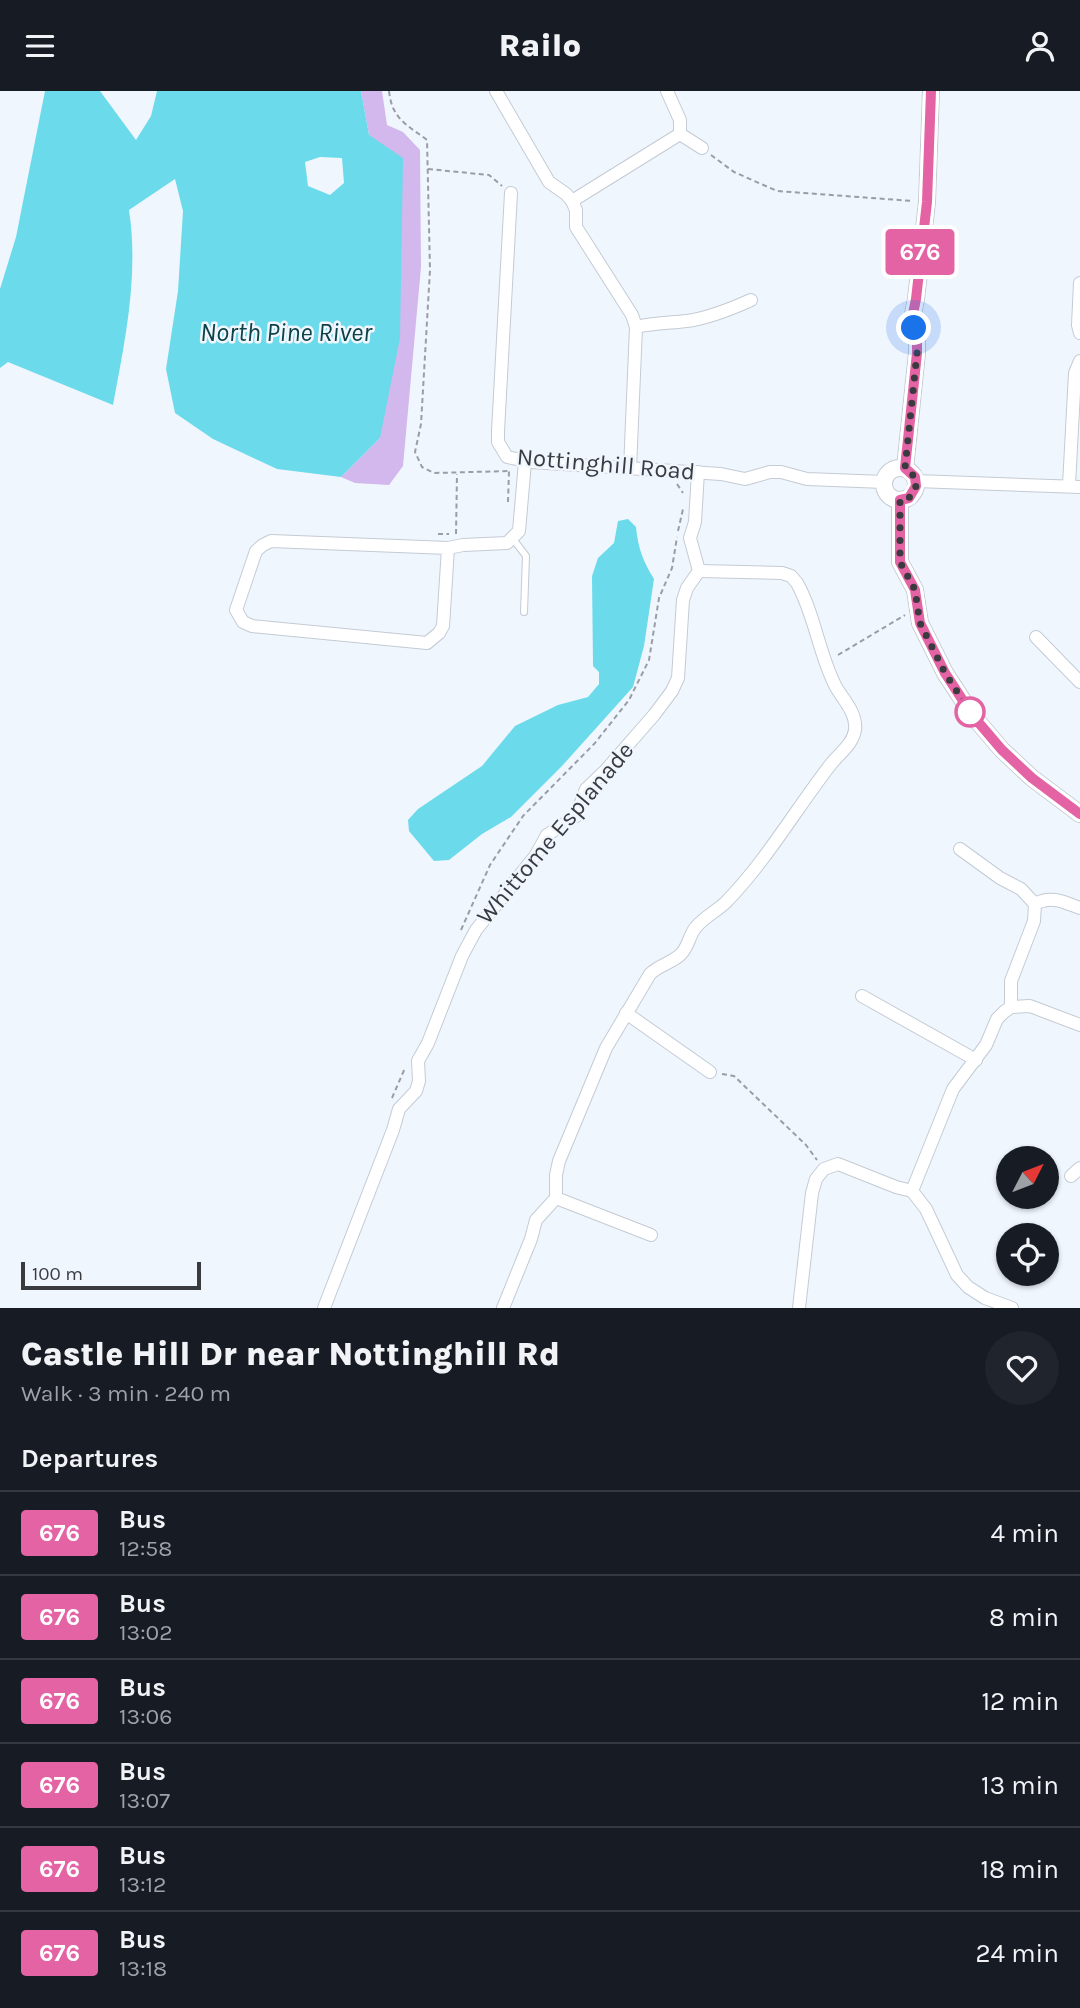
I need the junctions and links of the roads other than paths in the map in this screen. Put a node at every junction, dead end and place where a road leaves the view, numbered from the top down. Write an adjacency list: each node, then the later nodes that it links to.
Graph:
1 (496, 91): 7 (street)
2 (667, 91): 4 (street)
3 (931, 91): 14 (street)
4 (680, 134): 5 (street); 7 (street)
5 (702, 148)
6 (511, 193): 13 (street, Nottinghill Road)
7 (572, 201): 10 (street)
8 (1080, 283): 11 (street)
9 (751, 300): 10 (street)
10 (636, 327): 15 (street)
11 (1080, 333)
12 (1080, 361): 19 (street)
13 (524, 467): 15 (street, Nottinghill Road); 21 (street)
14 (905, 468): 17 (street); 18 (street)
15 (630, 469): 16 (street, Nottinghill Road)
16 (698, 472): 17 (street, Nottinghill Road); 23 (street)
17 (884, 481): 20 (street)
18 (916, 481): 19 (street); 20 (street)
19 (1075, 486)
20 (900, 500): 27 (street)
21 (513, 538): 22 (street); 24 (lane)
22 (447, 548): 22 (street)
23 (699, 571): 33 (street); 40 (street, Whittome Esplanade)
24 (524, 612)
25 (1036, 637): 26 (street)
26 (1080, 682)
27 (1080, 814)
28 (960, 849): 29 (street)
29 (1035, 904): 30 (street); 32 (street)
30 (1080, 908)
31 (862, 996): 35 (street)
32 (1011, 1007): 34 (street); 35 (street)
33 (626, 1013): 36 (street); 38 (street)
34 (1080, 1025)
35 (976, 1060): 37 (street)
36 (710, 1072)
37 (912, 1191): 42 (street); 43 (street)
38 (556, 1198): 39 (street); 41 (street)
39 (651, 1235)
40 (324, 1308)
41 (503, 1308)
42 (799, 1308)
43 (1012, 1308)

